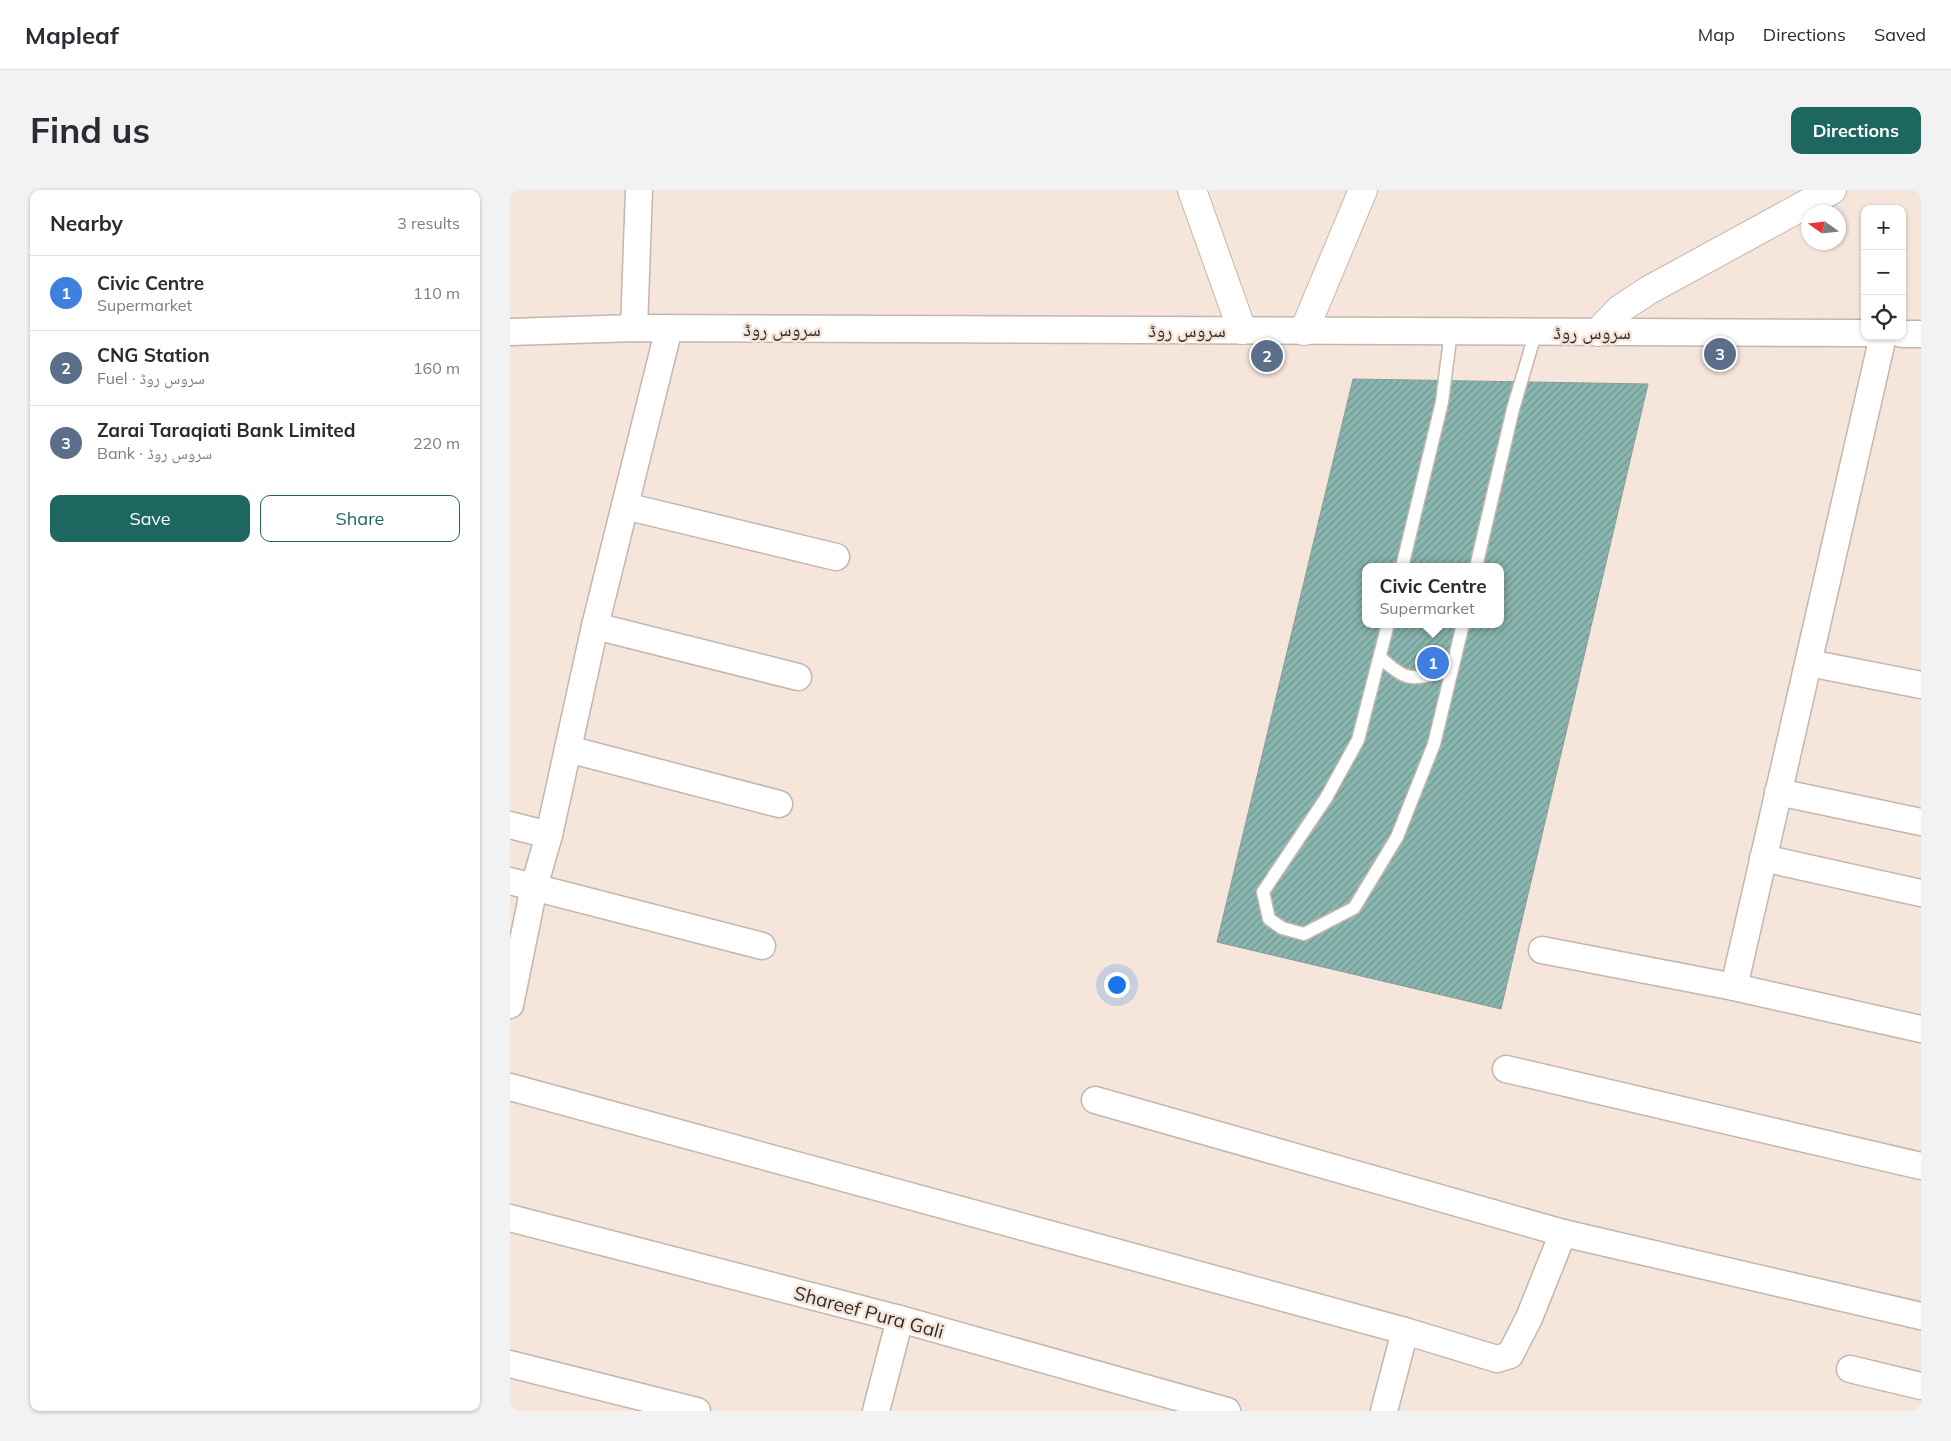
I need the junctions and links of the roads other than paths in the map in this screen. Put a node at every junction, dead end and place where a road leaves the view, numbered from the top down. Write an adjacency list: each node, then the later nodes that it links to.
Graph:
1 (640, 190): 5 (street)
2 (1192, 190): 7 (highway)
3 (1363, 190): 8 (highway)
4 (1832, 190): 12 (highway)
5 (634, 328): 6 (street, سروس روڈ); 11 (street, سروس روڈ)
6 (670, 328): 7 (street, سروس روڈ); 17 (street)
7 (1242, 330): 8 (street, سروس روڈ)
8 (1304, 331): 9 (street, سروس روڈ)
9 (1451, 331): 10 (street, سروس روڈ); 19 (lane)
10 (1536, 331): 12 (street, سروس روڈ); 20 (lane)
11 (510, 332)
12 (1598, 332): 13 (street, سروس روڈ)
13 (1861, 333)
14 (1906, 334): 15 (street)
15 (1921, 334)
16 (1882, 340): 25 (street)
17 (625, 506): 18 (street); 21 (street)
18 (836, 557)
19 (1403, 563)
20 (1477, 563)
21 (595, 626): 27 (street); 29 (street)
22 (1387, 628): 24 (lane)
23 (1461, 628): 26 (lane)
24 (1380, 657): 26 (lane); 26 (lane)
25 (1808, 663): 28 (street); 30 (street)
26 (1452, 669)
27 (798, 677)
28 (1921, 686)
29 (568, 749): 31 (street); 34 (street)
30 (1778, 792): 32 (street); 35 (street)
31 (778, 804)
32 (1921, 822)
33 (510, 825): 34 (street)
34 (549, 836): 36 (street)
35 (1764, 858): 37 (street); 40 (street)
36 (522, 884): 38 (street); 41 (street)
37 (1921, 893)
38 (762, 946)
39 (1542, 950): 40 (street)
40 (1734, 987): 42 (street)
41 (510, 1005)
42 (1921, 1029)
43 (1506, 1068): 46 (street)
44 (510, 1087): 51 (street)
45 (1095, 1100): 48 (street)
46 (1921, 1166)
47 (510, 1218): 50 (street, Shareef Pura Gali)
48 (1563, 1234): 49 (street); 51 (street)
49 (1921, 1316)
50 (900, 1319): 56 (street); 57 (street, Shareef Pura Gali)
51 (1404, 1331): 58 (street)
52 (510, 1364): 55 (street)
53 (1850, 1369): 54 (street)
54 (1921, 1386)
55 (696, 1411)
56 (876, 1411)
57 (1227, 1411)
58 (1384, 1411)

